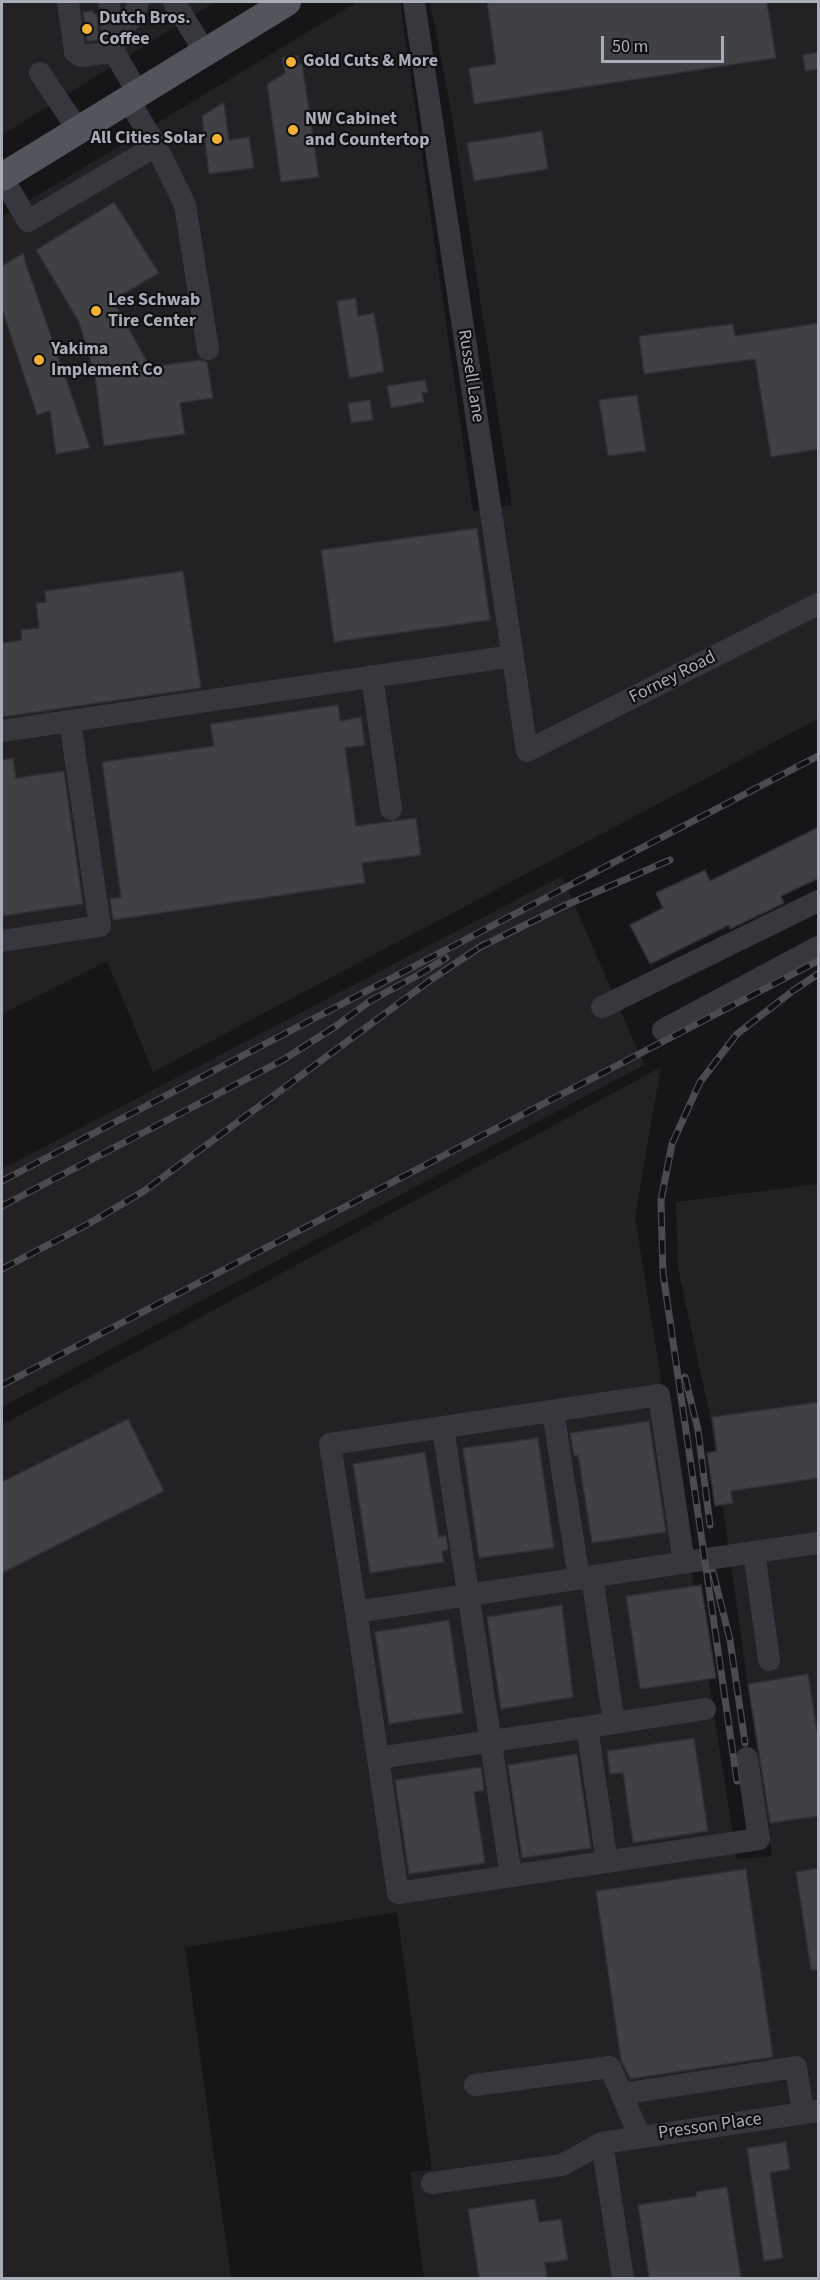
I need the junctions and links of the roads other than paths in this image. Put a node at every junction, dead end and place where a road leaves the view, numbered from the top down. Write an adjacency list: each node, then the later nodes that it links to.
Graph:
1 (109, 2): 7 (street)
2 (138, 2): 7 (street)
3 (174, 2): 8 (street)
4 (287, 2): 8 (main road)
5 (414, 2): 16 (street, Russell Lane)
6 (70, 4): 7 (street)
7 (113, 45): 10 (street)
8 (205, 52): 10 (main road)
9 (40, 74): 11 (street)
10 (133, 96): 11 (main road); 12 (street)
11 (78, 130): 13 (main road)
12 (156, 146): 13 (street); 14 (street)
13 (2, 177)
14 (208, 349)
15 (819, 604): 20 (street, Forney Road)
16 (513, 656): 17 (street); 20 (street, Russell Lane)
17 (372, 676): 18 (street); 21 (street)
18 (70, 721): 19 (street); 23 (street)
19 (2, 731)
20 (527, 751)
21 (391, 808)
22 (819, 901): 25 (street)
23 (2, 941)
24 (819, 947): 26 (street)
25 (602, 1007)
26 (663, 1030)
27 (553, 1411): 28 (street); 31 (street); 32 (street)
28 (443, 1428): 33 (street); 34 (street)
29 (819, 1543): 30 (street)
30 (754, 1552): 31 (street); 35 (street)
31 (684, 1563): 32 (street)
32 (585, 1578): 33 (street); 37 (street)
33 (469, 1595): 34 (street); 39 (street)
34 (356, 1612): 40 (street)
35 (769, 1660)
36 (705, 1709): 37 (street)
37 (614, 1723): 38 (street)
38 (587, 1727): 39 (street); 42 (street)
39 (490, 1741): 40 (street); 43 (street)
40 (378, 1758): 43 (street)
41 (747, 1758): 42 (street)
42 (607, 1862): 43 (street)
43 (511, 1876)
44 (475, 2085): 45 (street)
45 (622, 2094): 46 (street); 47 (street)
46 (811, 2112): 47 (street, Presson Place)
47 (640, 2137): 48 (street, Presson Place)
48 (602, 2143): 49 (street, Presson Place); 50 (street)
49 (432, 2183)
50 (622, 2278)

